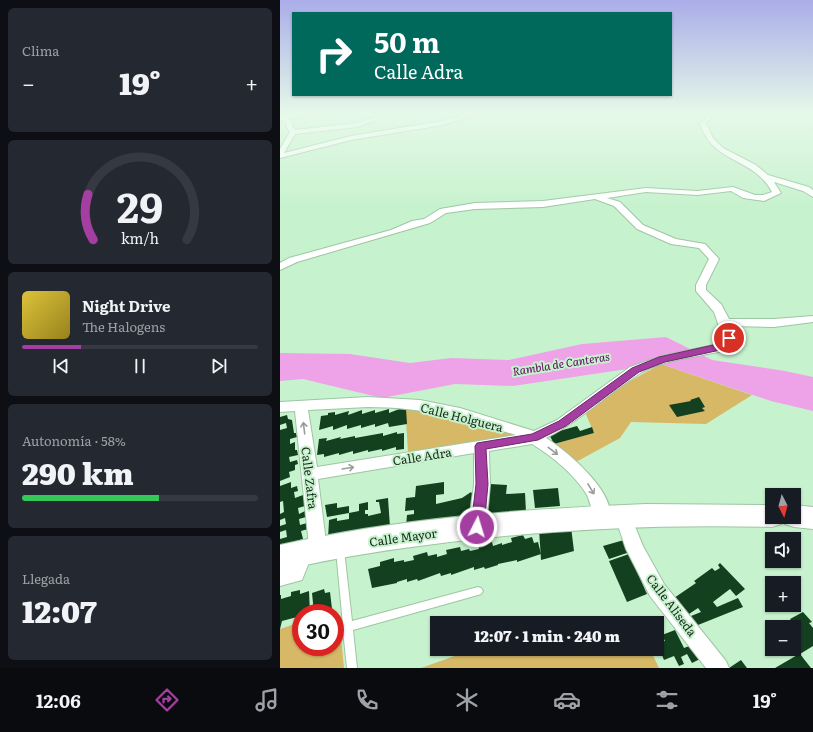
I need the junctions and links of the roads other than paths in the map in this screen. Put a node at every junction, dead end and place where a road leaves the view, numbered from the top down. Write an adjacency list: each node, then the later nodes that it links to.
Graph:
1 (323, 145): 3 (street)
2 (714, 145): 4 (street)
3 (280, 156)
4 (762, 175): 5 (street); 6 (street)
5 (813, 194)
6 (596, 197): 7 (street); 9 (street)
7 (280, 267)
8 (813, 319): 9 (street)
9 (725, 322): 12 (street, Calle Adra)
10 (301, 406): 11 (street, Calle Holguera); 12 (street, Calle Holguera); 14 (street, Calle Zafra, one-way to 10)
11 (280, 407)
12 (534, 438): 13 (street, Calle Adra); 16 (street, Calle Holguera, one-way to 16)
13 (481, 446): 14 (street, Calle Adra, one-way to 13); 19 (street)
14 (310, 474): 20 (street, Calle Zafra)
15 (765, 516): 16 (main road, Calle Mayor)
16 (612, 517): 19 (main road, Calle Mayor); 25 (street, Calle Aliseda)
17 (801, 517): 18 (main road)
18 (813, 518)
19 (477, 527): 20 (main road, Calle Mayor)
20 (311, 551): 21 (street); 23 (lane)
21 (280, 578)
22 (478, 591): 23 (lane)
23 (347, 627): 24 (lane)
24 (352, 668)
25 (719, 668)

